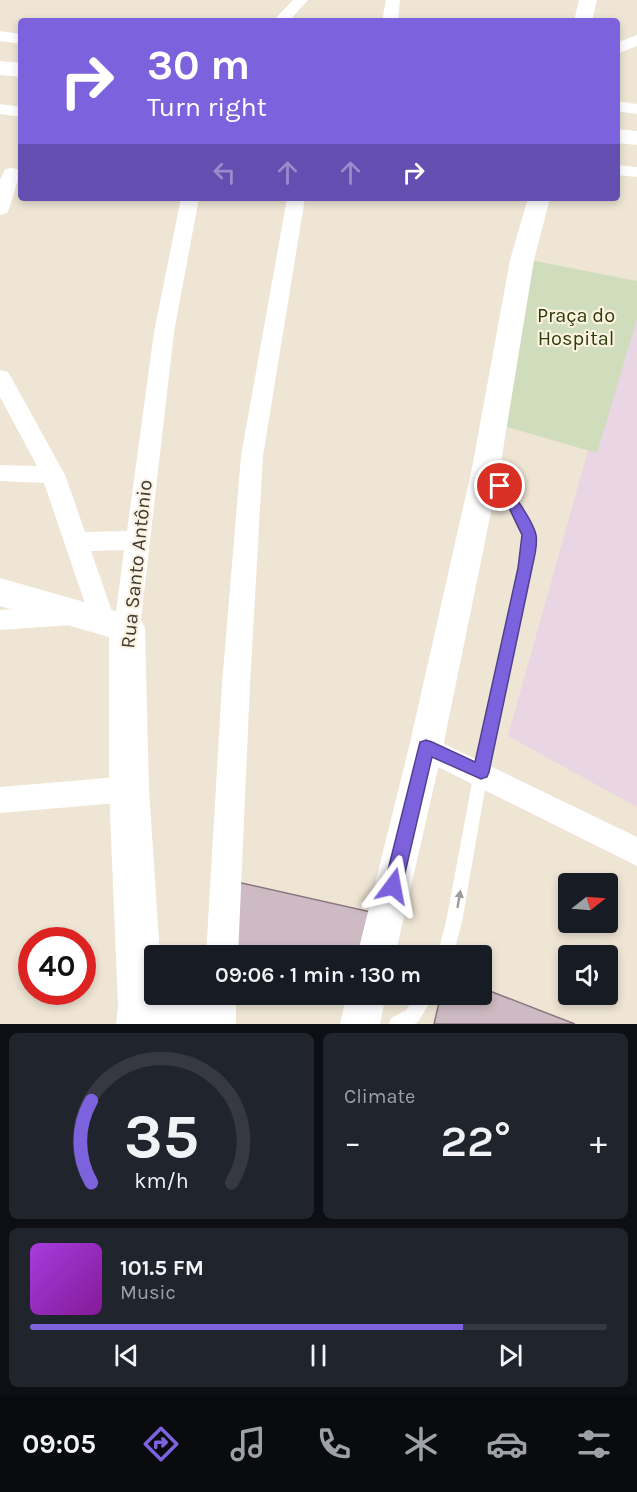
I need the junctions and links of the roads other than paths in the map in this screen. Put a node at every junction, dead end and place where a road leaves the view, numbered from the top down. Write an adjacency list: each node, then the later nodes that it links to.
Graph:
1 (300, 0): 4 (street)
2 (393, 0): 5 (street)
3 (588, 0): 6 (street)
4 (283, 18)
5 (390, 18)
6 (584, 18)
7 (0, 36): 8 (street)
8 (18, 39)
9 (637, 40): 10 (street)
10 (620, 47)
11 (0, 68): 12 (main road)
12 (18, 70)
13 (620, 107): 15 (street)
14 (0, 109): 16 (street)
15 (637, 109)
16 (18, 112)
17 (620, 136): 18 (main road)
18 (637, 138)
19 (620, 170): 20 (street)
20 (637, 172)
21 (11, 173): 25 (street)
22 (189, 201): 30 (street, Rua Santo Antônio)
23 (295, 201): 40 (street)
24 (538, 201): 27 (street)
25 (0, 209)
26 (0, 377): 29 (street)
27 (486, 468): 35 (street); 36 (lane)
28 (0, 473): 29 (street)
29 (53, 475): 31 (street)
30 (137, 540): 31 (street); 34 (street, Rua Santo Antônio)
31 (77, 542): 34 (street)
32 (0, 592): 34 (main road)
33 (0, 620): 34 (street)
34 (103, 621): 37 (main road, Rua Santo Antônio)
35 (426, 747): 36 (street); 41 (street)
36 (481, 772): 39 (street); 42 (lane, one-way to 36)
37 (129, 789): 38 (street); 46 (main road, Rua Santo Antônio)
38 (0, 800)
39 (637, 852)
40 (223, 945)
41 (379, 945)
42 (448, 945)
43 (220, 1005): 48 (street)
44 (364, 1005): 49 (street)
45 (420, 1005): 50 (lane)
46 (140, 1015): 47 (main road)
47 (207, 1024)
48 (219, 1024)
49 (360, 1024)
50 (397, 1024)

